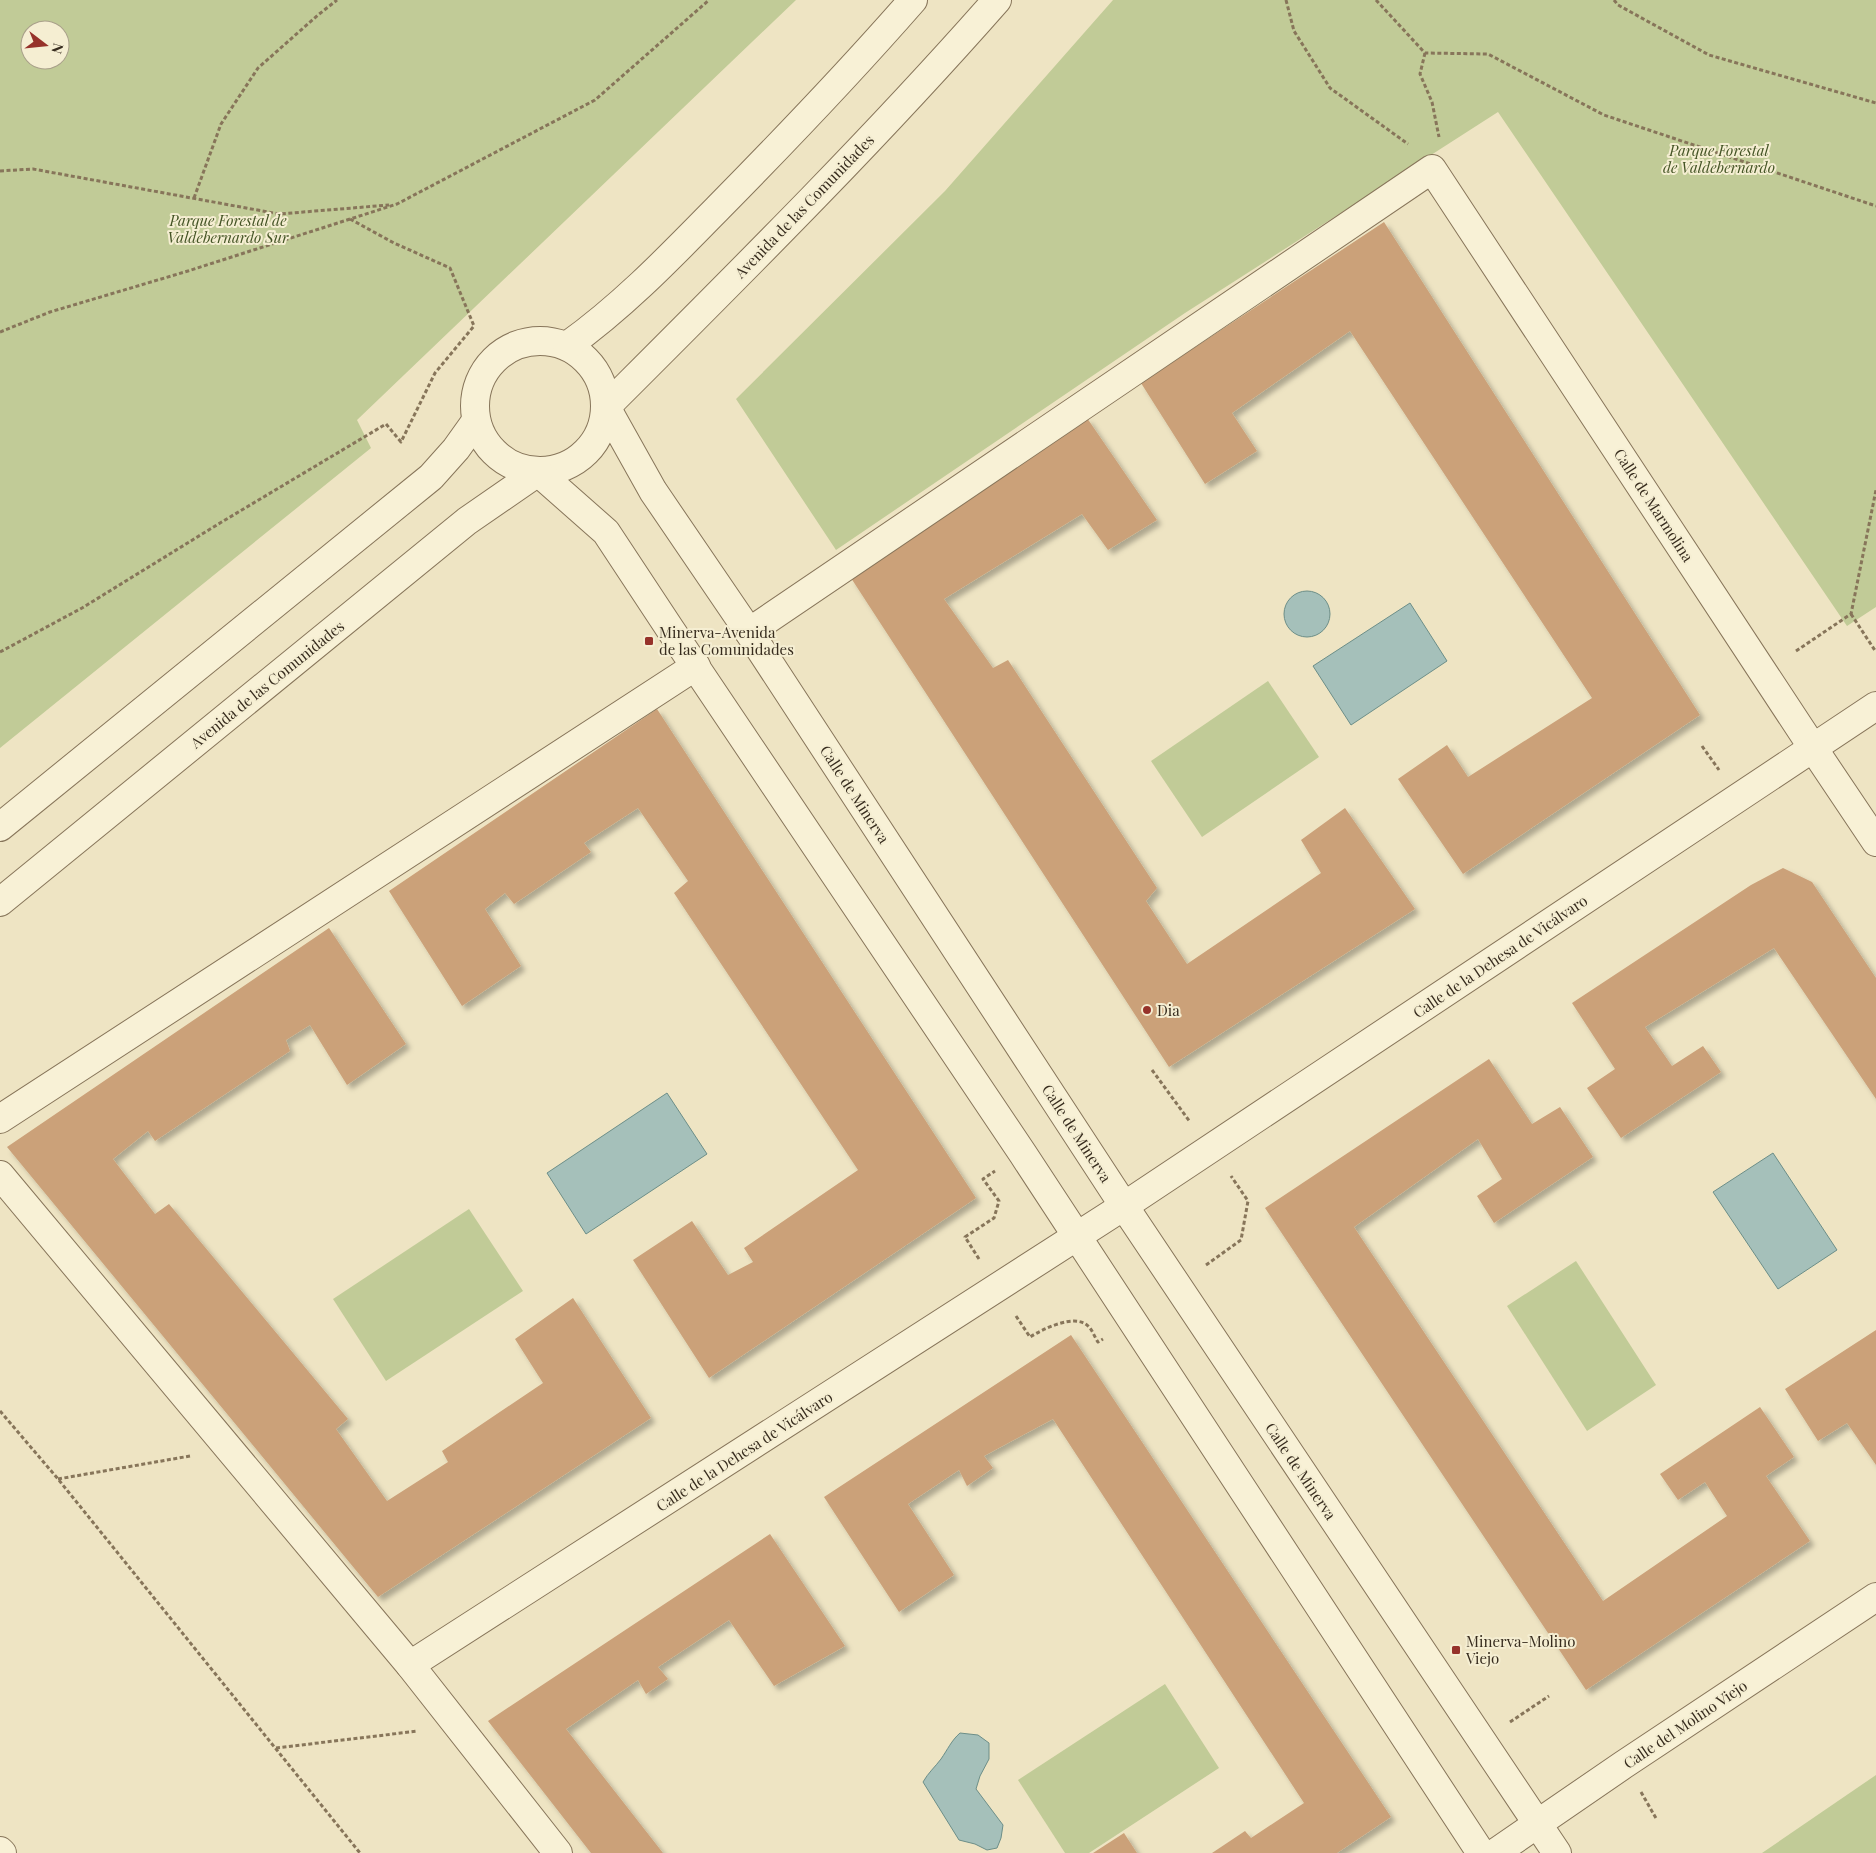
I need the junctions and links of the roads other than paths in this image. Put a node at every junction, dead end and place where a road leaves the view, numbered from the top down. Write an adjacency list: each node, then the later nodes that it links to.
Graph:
1 (914, 0): 3 (street)
2 (997, 0): 4 (street, Avenida de las Comunidades)
3 (567, 346): 4 (street); 5 (street)
4 (606, 408): 6 (street); 7 (street, Calle de Minerva)
5 (476, 421): 6 (street); 11 (street)
6 (538, 472): 8 (street); 13 (street, Avenida de las Comunidades)
7 (749, 632): 10 (street, Calle de Marmolina); 16 (street, Calle de Minerva)
8 (696, 666): 14 (street); 17 (street)
9 (1876, 706): 10 (street, Calle de la Dehesa de Vicálvaro)
10 (1812, 748): 12 (street, Calle de Marmolina); 16 (street, Calle de la Dehesa de Vicálvaro)
11 (0, 827)
12 (1876, 842)
13 (0, 902)
14 (0, 1119)
15 (0, 1175): 19 (street)
16 (1124, 1206): 17 (street); 20 (street, Calle de Minerva)
17 (1076, 1236): 19 (street, Calle de la Dehesa de Vicálvaro); 22 (street)
18 (1876, 1597): 20 (street, Calle del Molino Viejo)
19 (410, 1665): 21 (street)
20 (1538, 1823): 23 (street, Calle del Molino Viejo); 24 (street, Calle de Minerva)
21 (558, 1853)
22 (1481, 1853)
23 (1495, 1853)
24 (1557, 1853)

